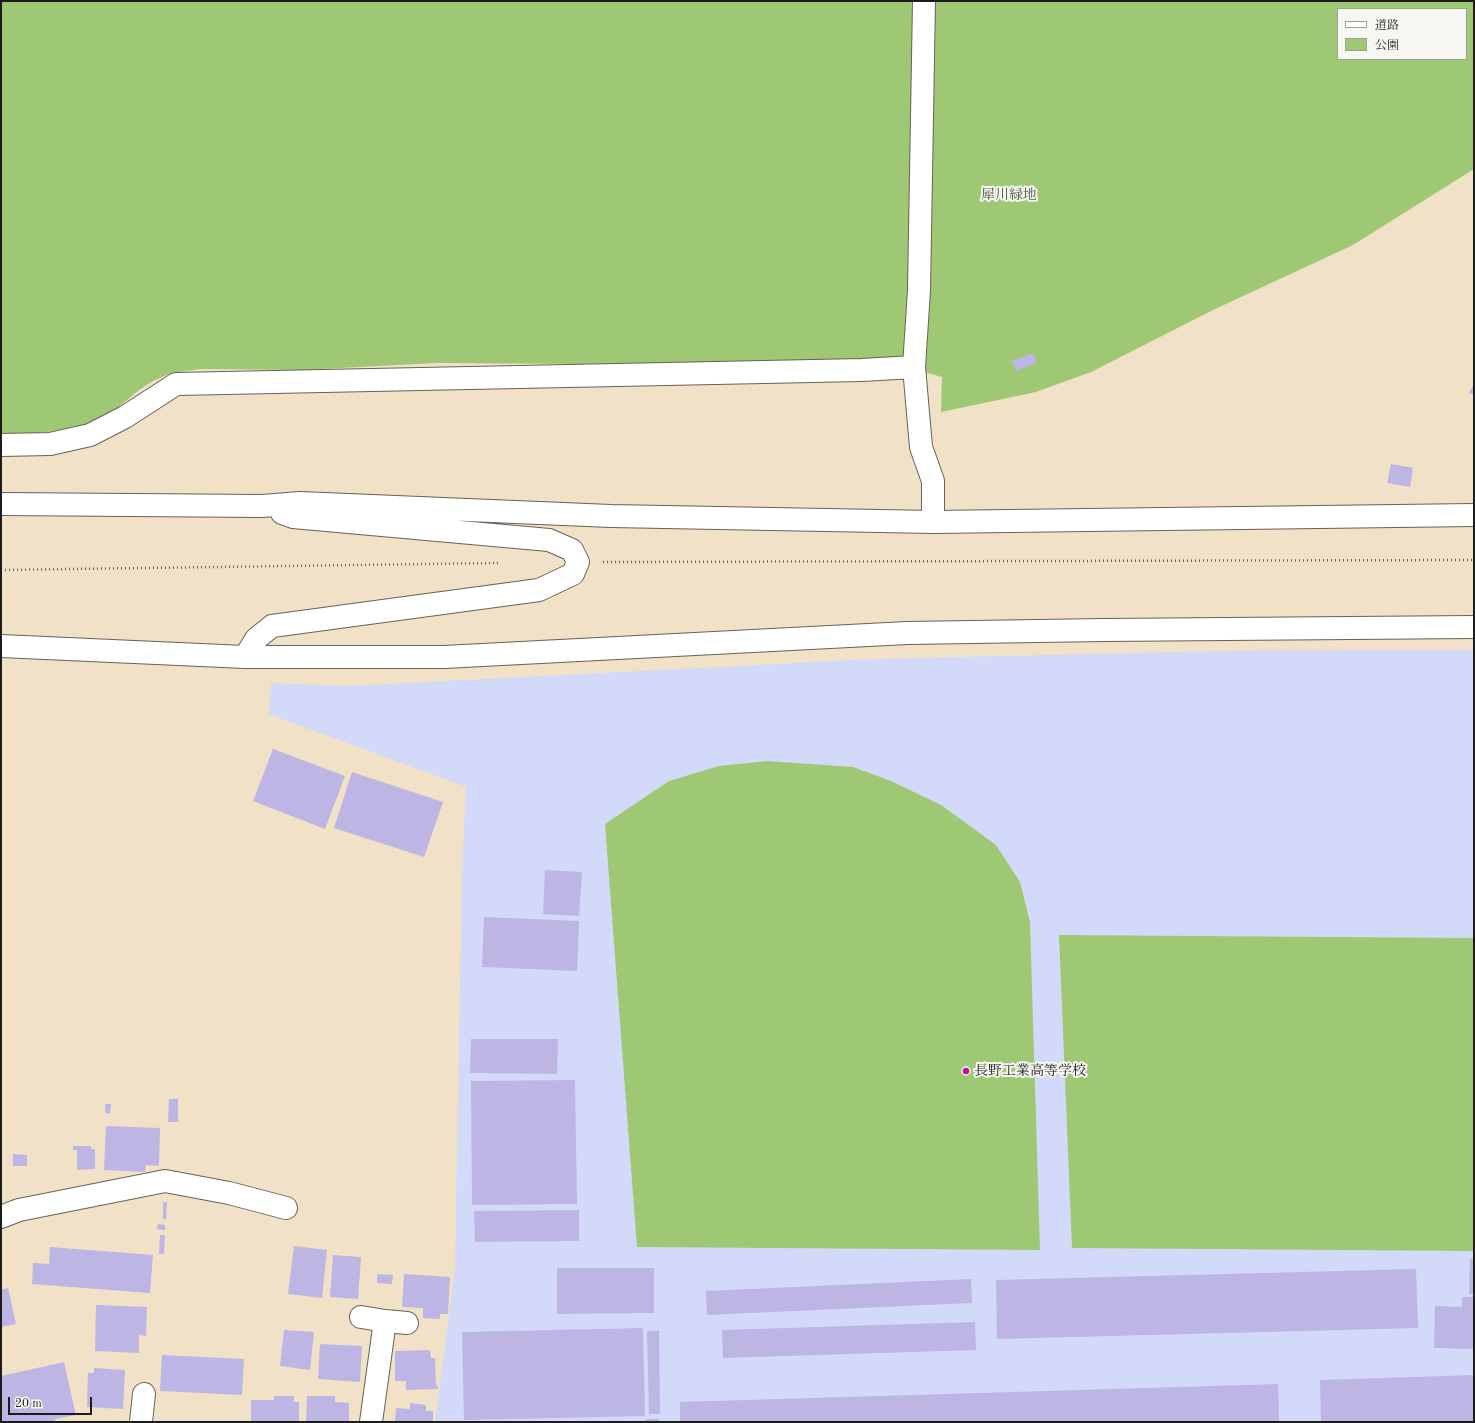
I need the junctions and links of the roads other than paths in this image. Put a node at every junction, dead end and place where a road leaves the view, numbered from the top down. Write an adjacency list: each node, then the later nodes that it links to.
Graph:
1 (924, 1): 2 (street)
2 (914, 367): 3 (street); 7 (street)
3 (1, 445)
4 (1, 504): 5 (street)
5 (262, 506): 7 (street); 10 (street)
6 (1474, 515): 7 (street)
7 (933, 522)
8 (1474, 627): 10 (street)
9 (1, 646): 10 (street)
10 (245, 657)
11 (286, 1208): 12 (street)
12 (1, 1216)
13 (361, 1317): 14 (street)
14 (384, 1321): 15 (street); 18 (street)
15 (407, 1322)
16 (144, 1394): 17 (street)
17 (142, 1422)
18 (371, 1422)

